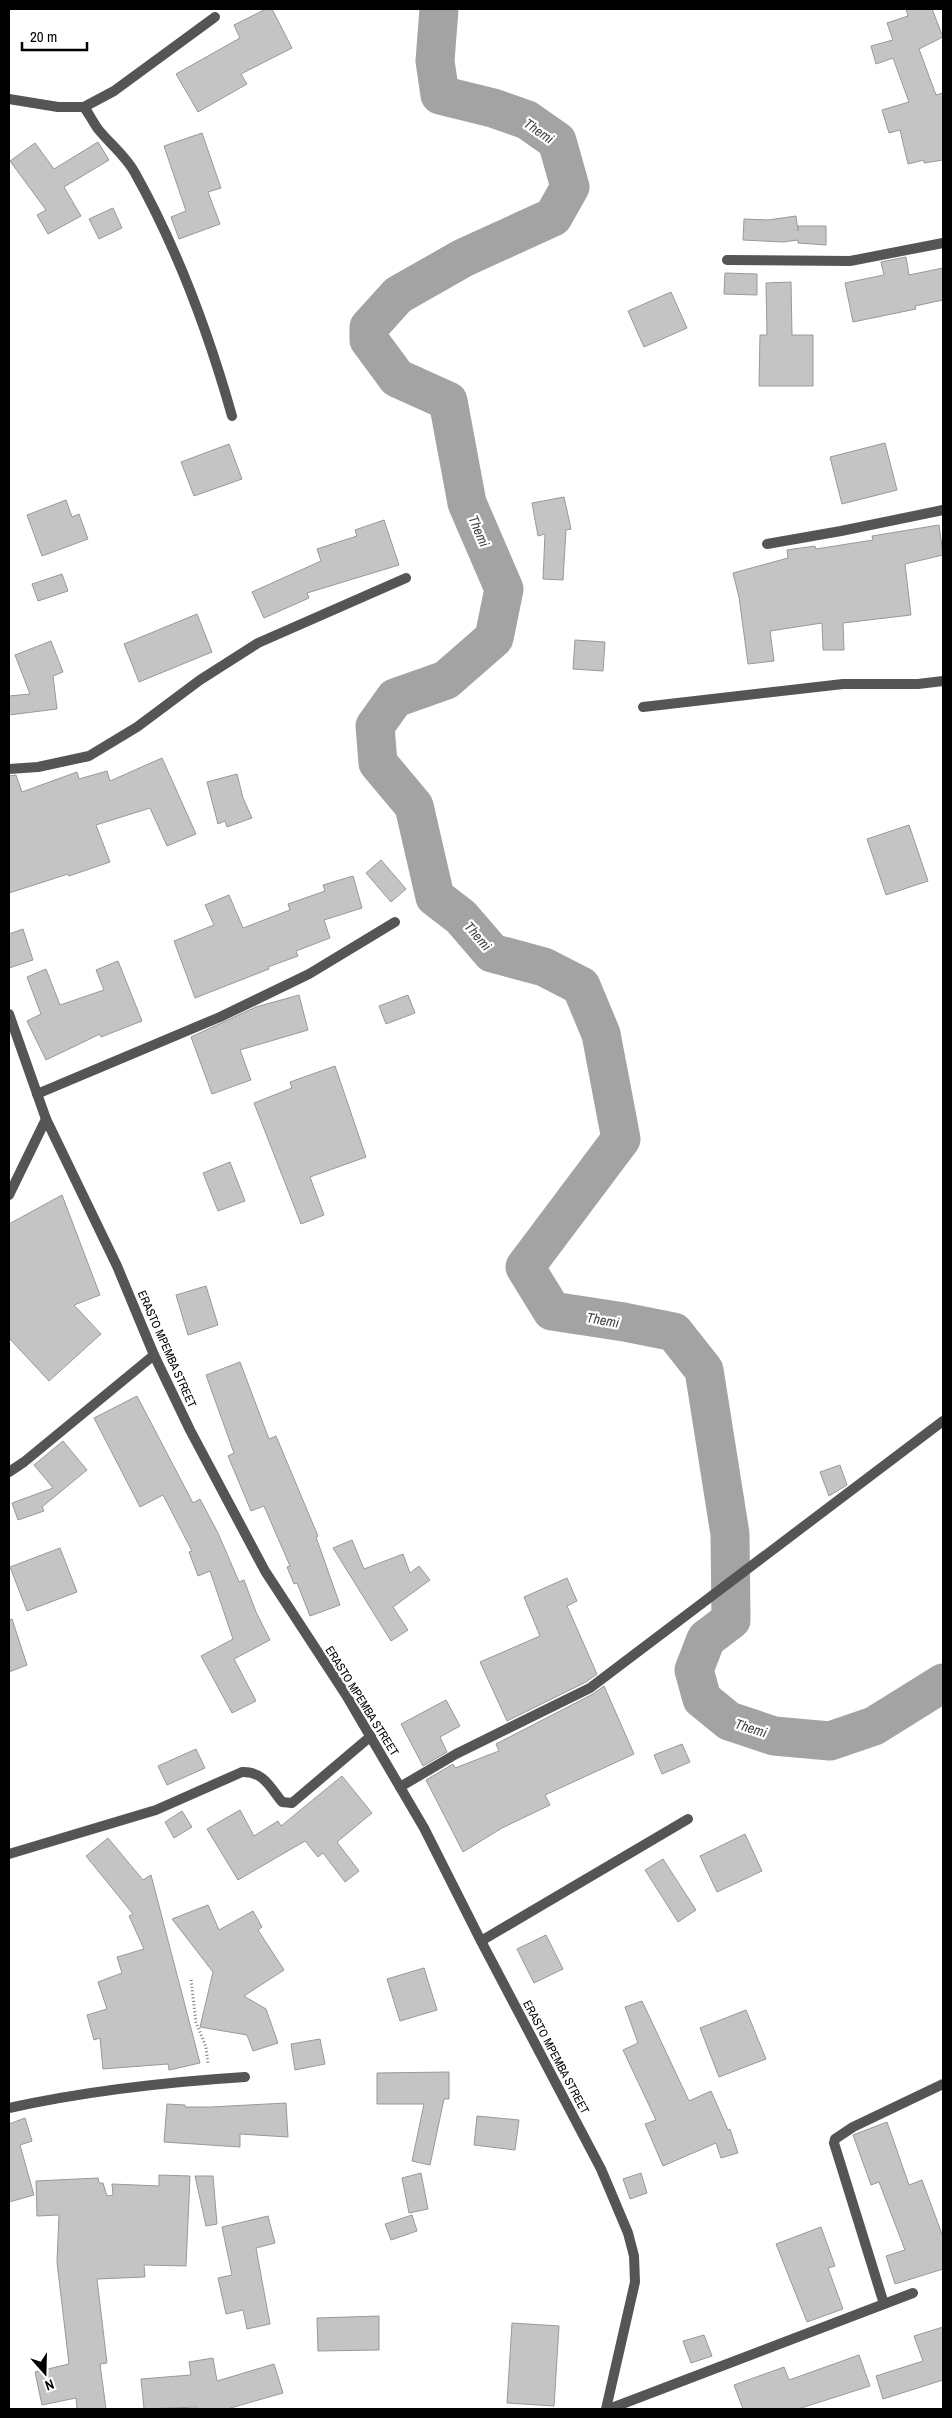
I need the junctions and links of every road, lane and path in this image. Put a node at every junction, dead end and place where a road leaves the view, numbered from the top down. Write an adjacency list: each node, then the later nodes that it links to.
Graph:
1 (215, 16): 3 (street)
2 (9, 99): 3 (street)
3 (84, 107): 6 (street)
4 (943, 243): 5 (street)
5 (727, 260)
6 (232, 416)
7 (943, 510): 8 (street)
8 (767, 544)
9 (406, 578): 12 (street)
10 (943, 681): 11 (street)
11 (643, 707)
12 (9, 769)
13 (395, 922): 15 (street)
14 (9, 1014): 15 (street, ERASTO MPEMBA STREET)
15 (37, 1094): 16 (street, ERASTO MPEMBA STREET)
16 (46, 1119): 17 (street); 18 (street, ERASTO MPEMBA STREET)
17 (9, 1195)
18 (154, 1355): 20 (street); 21 (street, ERASTO MPEMBA STREET)
19 (943, 1421): 22 (street)
20 (9, 1472)
21 (371, 1736): 22 (street, ERASTO MPEMBA STREET); 24 (street)
22 (400, 1788): 25 (street, ERASTO MPEMBA STREET)
23 (688, 1819): 25 (street)
24 (9, 1854)
25 (481, 1941): 33 (street, ERASTO MPEMBA STREET)
26 (191, 1980): 28 (path)
27 (245, 2077): 28 (street)
28 (210, 2079): 30 (street)
29 (943, 2084): 32 (street)
30 (9, 2108)
31 (913, 2293): 32 (street)
32 (884, 2304): 33 (street)
33 (607, 2409)

